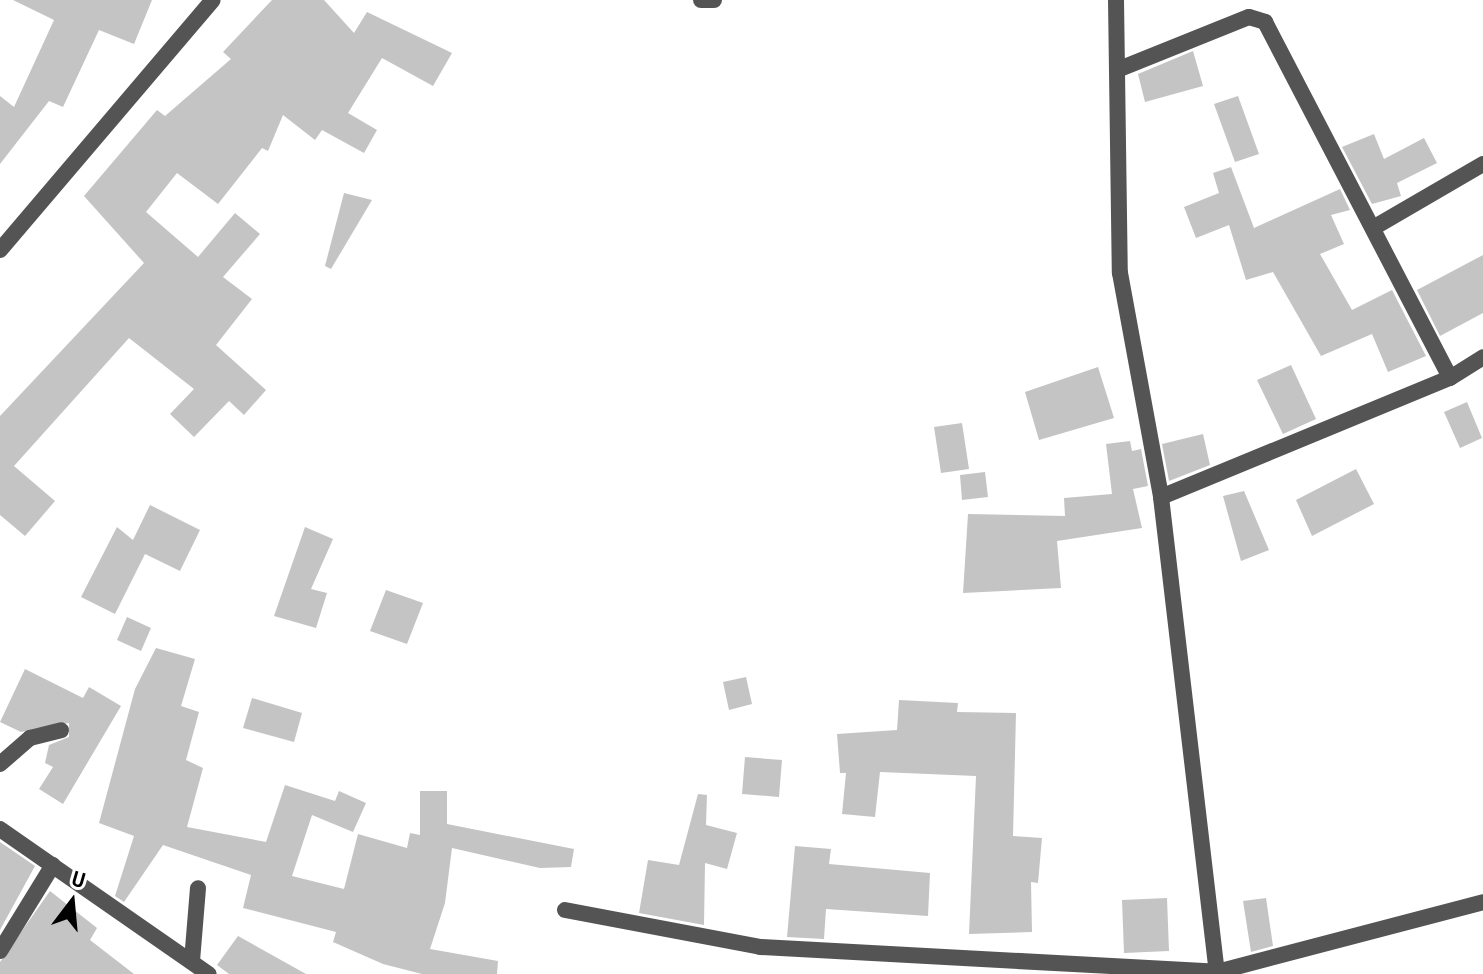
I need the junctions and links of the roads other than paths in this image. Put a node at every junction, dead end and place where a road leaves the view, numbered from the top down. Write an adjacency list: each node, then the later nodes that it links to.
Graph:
1 (213, 0): 8 (street)
2 (701, 0): 3 (street)
3 (714, 0)
4 (1116, 0): 5 (street)
5 (1117, 70): 7 (street); 11 (street)
6 (1483, 164): 7 (street)
7 (1373, 228): 10 (street)
8 (0, 250)
9 (1483, 357): 10 (street)
10 (1450, 378): 11 (street)
11 (1161, 497): 21 (street)
12 (61, 730): 13 (street)
13 (0, 764)
14 (0, 829): 15 (street)
15 (53, 865): 19 (street); 20 (street)
16 (198, 888): 20 (street)
17 (1483, 902): 21 (street)
18 (565, 910): 21 (street)
19 (0, 951)
20 (192, 961): 22 (street)
21 (1217, 973)
22 (209, 974)

